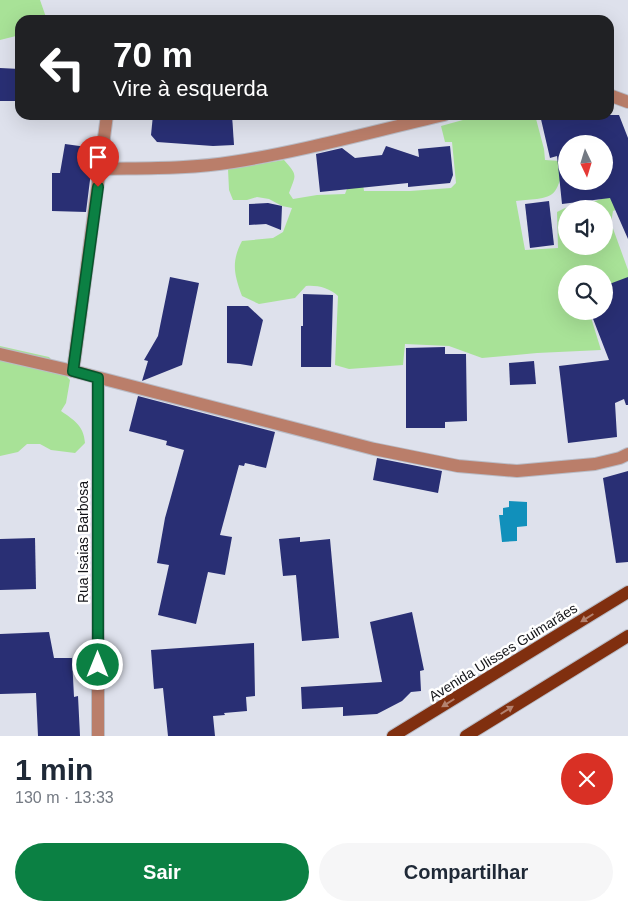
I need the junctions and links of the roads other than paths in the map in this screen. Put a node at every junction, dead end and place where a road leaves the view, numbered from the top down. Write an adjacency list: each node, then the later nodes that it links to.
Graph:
1 (614, 97): 2 (street)
2 (628, 102)
3 (106, 120): 5 (street)
4 (423, 120): 5 (street)
5 (100, 169): 7 (street)
6 (0, 354): 7 (street)
7 (73, 371): 8 (street)
8 (98, 378): 9 (street); 12 (street, Rua Isaias Barbosa)
9 (628, 454)
10 (628, 592): 13 (main road, Avenida Ulisses Guimarães, one-way to 13)
11 (628, 636): 14 (main road, one-way to 11)
12 (98, 736)
13 (393, 736)
14 (466, 736)

